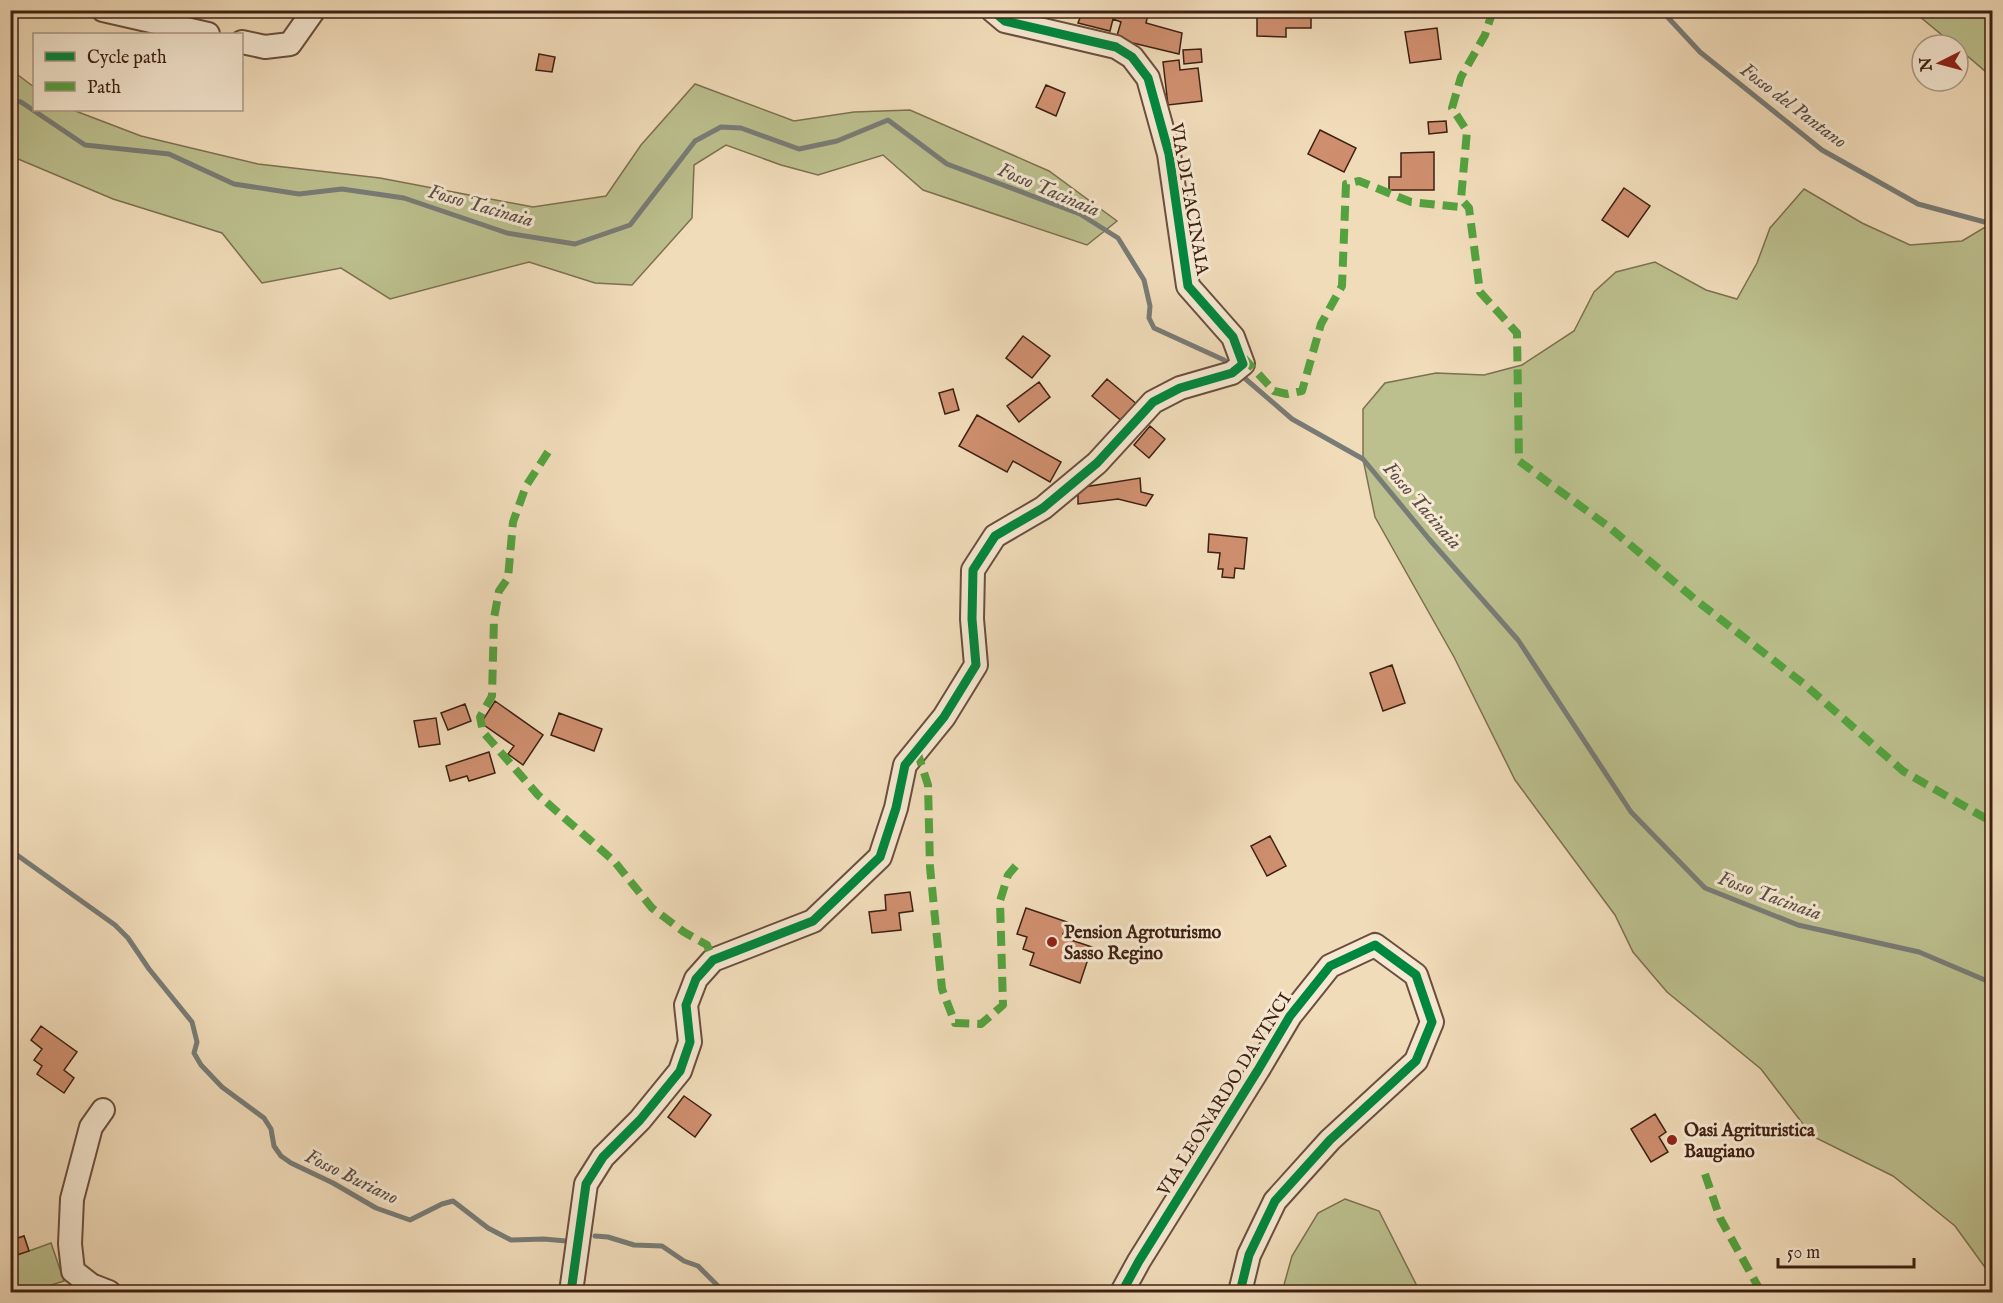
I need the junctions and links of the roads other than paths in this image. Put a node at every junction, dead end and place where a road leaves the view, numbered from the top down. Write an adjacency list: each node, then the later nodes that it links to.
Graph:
1 (103, 10): 4 (street)
2 (314, 10): 5 (street)
3 (992, 10): 8 (street, VIA DI TACINAIA)
4 (204, 33)
5 (243, 42)
6 (103, 1110): 7 (street)
7 (109, 1293)
8 (571, 1293)
9 (1122, 1293): 10 (street, VIA LEONARDO DA VINCI)
10 (1240, 1293)

